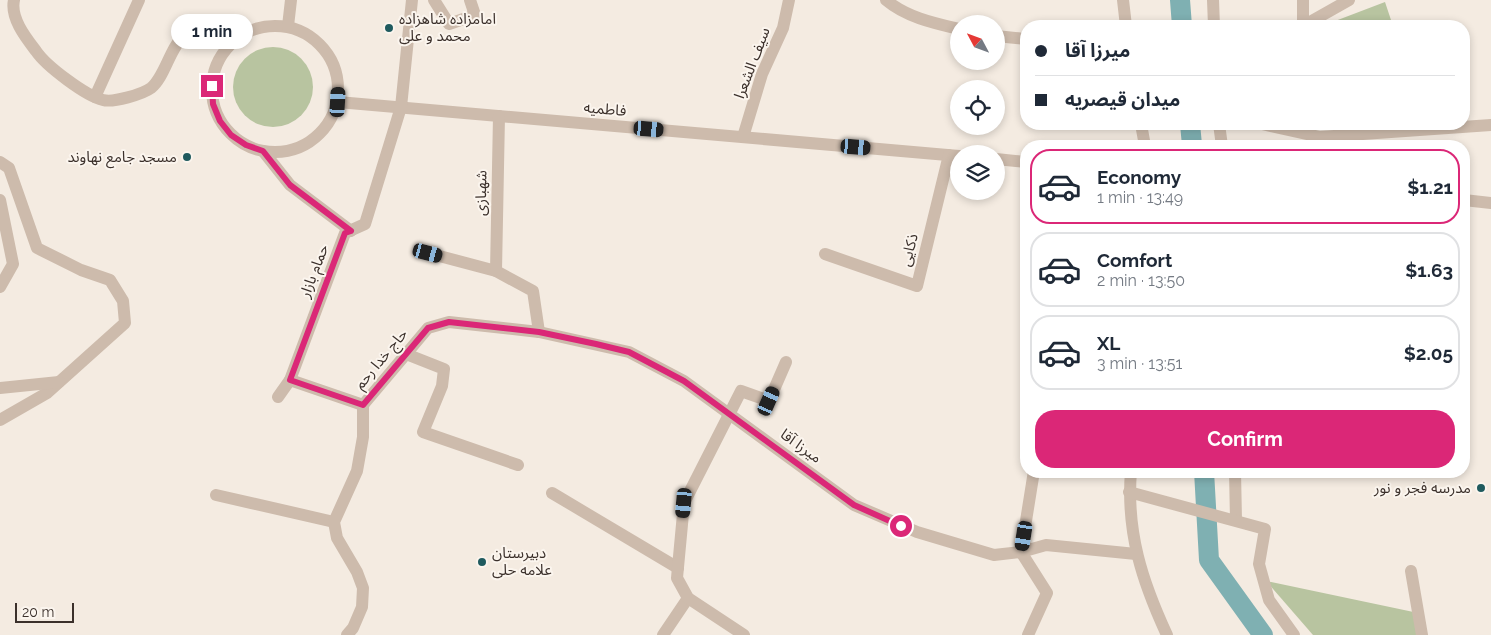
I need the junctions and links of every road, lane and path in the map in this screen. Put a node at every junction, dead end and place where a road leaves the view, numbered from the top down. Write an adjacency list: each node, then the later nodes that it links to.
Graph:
1 (14, 0): 22 (street)
2 (139, 0): 22 (street)
3 (291, 0): 17 (street)
4 (412, 0): 24 (street, حمام بازار)
5 (434, 0): 6 (street)
6 (470, 0)
7 (789, 0): 30 (street, سیف الشعرا)
8 (886, 0): 18 (street)
9 (1123, 0): 13 (street)
10 (1214, 0): 14 (street)
11 (1303, 0): 15 (street)
12 (1349, 0): 16 (street)
13 (1125, 20)
14 (1214, 20)
15 (1303, 20)
16 (1314, 20)
17 (288, 26): 21 (street); 23 (street)
18 (950, 27)
19 (1005, 37): 20 (street)
20 (1020, 38)
21 (236, 39): 22 (street); 31 (street)
22 (95, 97)
23 (338, 102): 24 (street, فاطمیه); 31 (street)
24 (401, 107): 25 (street, فاطمیه); 40 (street, حمام بازار)
25 (499, 116): 30 (street, فاطمیه); 43 (street, شهبازی)
26 (1491, 125): 27 (street)
27 (1470, 126)
28 (1289, 130): 29 (street)
29 (1420, 130)
30 (743, 137): 32 (street, فاطمیه)
31 (263, 151): 40 (street)
32 (950, 155)
33 (1005, 160): 34 (street)
34 (1020, 161)
35 (0, 162): 50 (street)
36 (950, 169): 42 (street, ذکایی)
37 (0, 200): 44 (street)
38 (1470, 200): 39 (street)
39 (1491, 202)
40 (351, 231): 49 (street, حمام بازار)
41 (428, 253): 43 (street)
42 (825, 254)
43 (496, 271): 46 (street)
44 (0, 287)
45 (428, 328): 46 (street, میرزا آقا); 47 (street, حاج خدا رحم)
46 (539, 332): 54 (street, میرزا آقا)
47 (406, 354): 53 (street, حاج خدا رحم); 56 (street)
48 (786, 362): 54 (street)
49 (290, 380): 52 (street, حمام بازار); 53 (street)
50 (59, 382): 51 (street); 55 (street)
51 (0, 388)
52 (278, 397)
53 (363, 405): 64 (street, حاج خدا رحم)
54 (729, 414): 65 (street, میرزا آقا); 67 (street)
55 (0, 420)
56 (518, 465)
57 (1033, 478): 65 (street)
58 (1130, 478): 60 (street)
59 (1234, 478): 63 (street)
60 (1129, 492): 63 (street); 66 (street)
61 (552, 493): 67 (street)
62 (216, 495): 64 (street)
63 (1236, 520): 75 (street)
64 (334, 522): 70 (street)
65 (1021, 552): 66 (street, میرزا آقا); 73 (street)
66 (1136, 554): 74 (street)
67 (678, 568): 69 (street)
68 (1411, 571): 76 (street)
69 (688, 598): 71 (street); 72 (street)
70 (347, 635)
71 (663, 635)
72 (744, 635)
73 (1028, 635)
74 (1168, 635)
75 (1294, 635)
76 (1422, 635)

